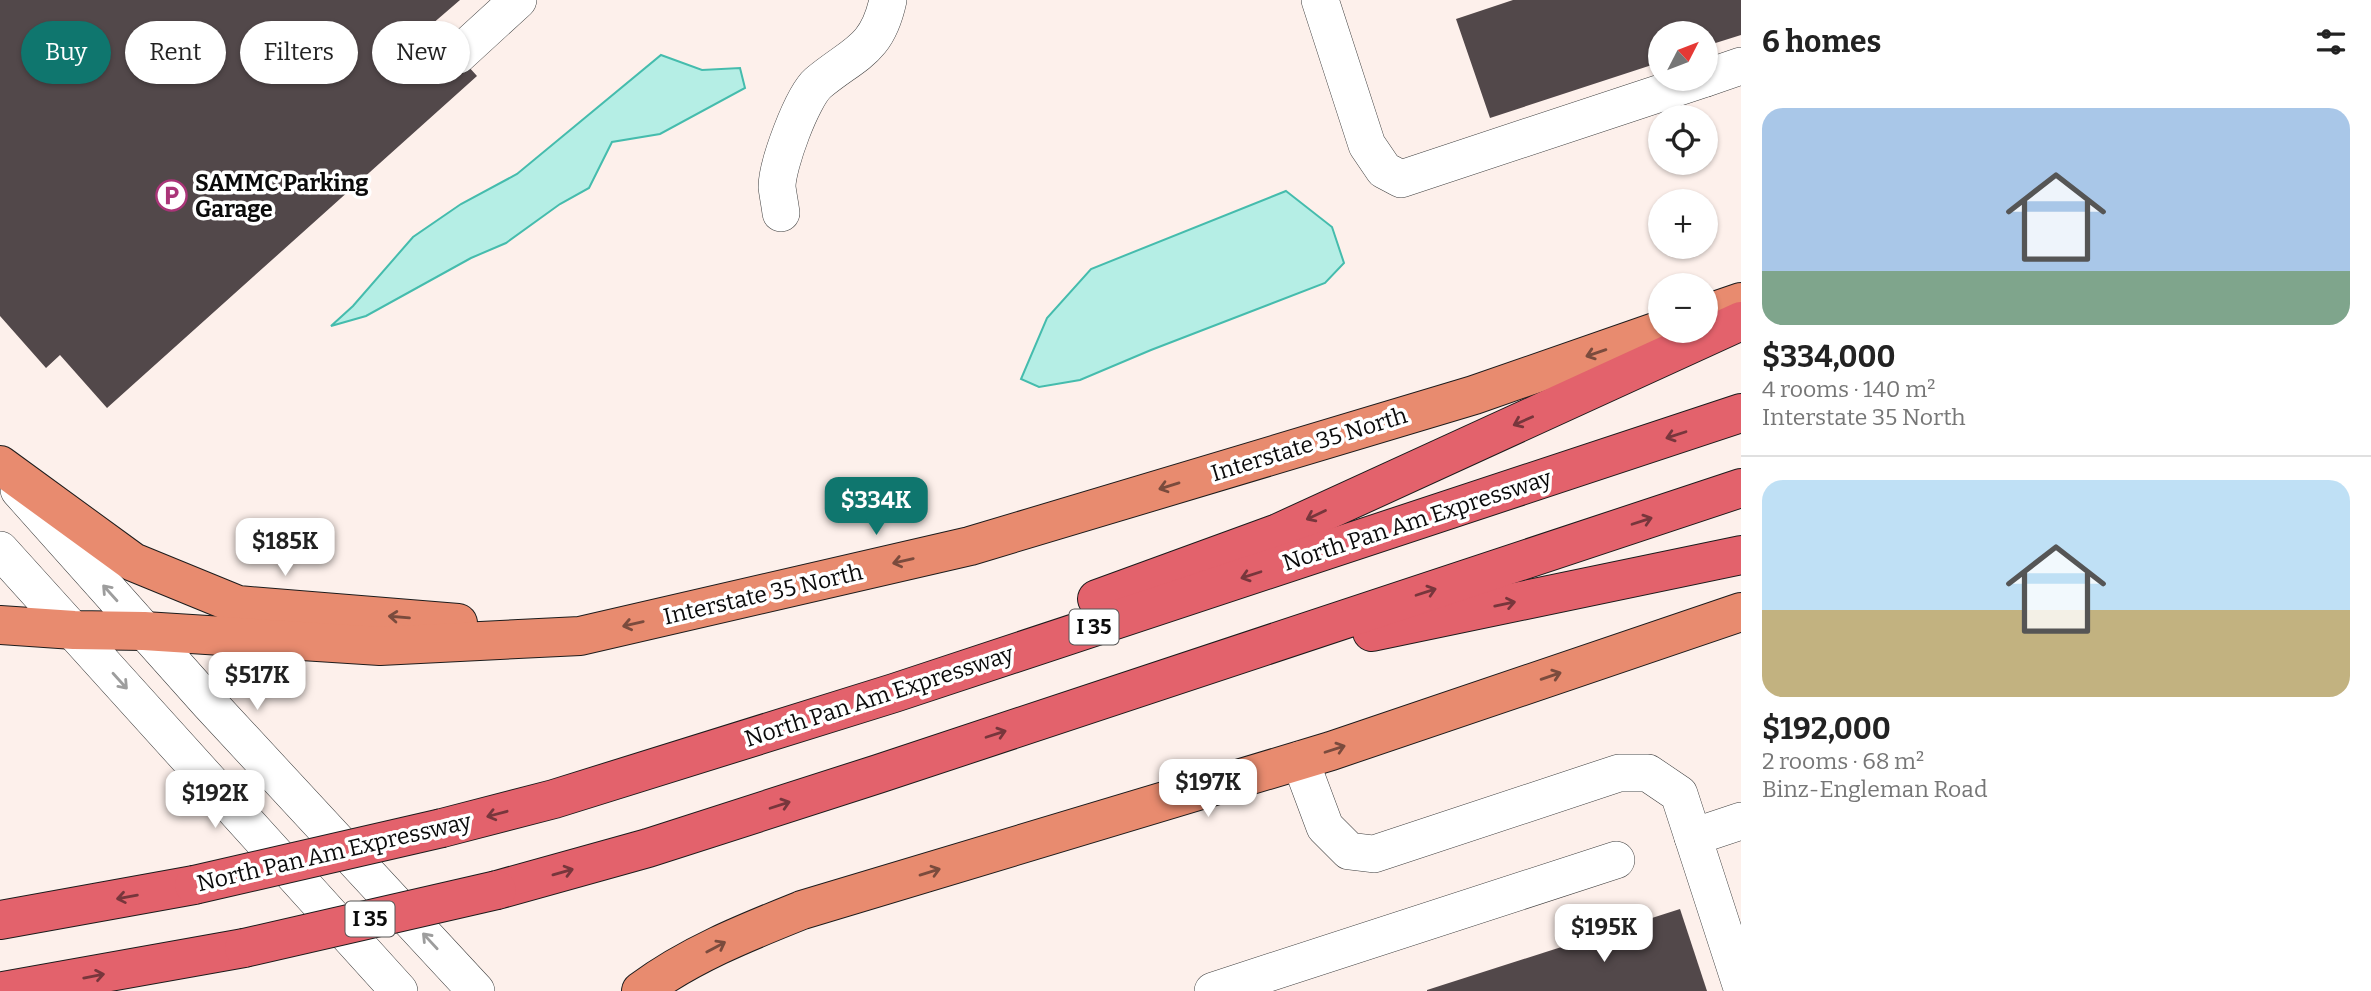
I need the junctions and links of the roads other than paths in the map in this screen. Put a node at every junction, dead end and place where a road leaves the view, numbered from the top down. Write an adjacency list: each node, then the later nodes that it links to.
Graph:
1 (888, 0): 8 (street)
2 (1320, 0): 7 (street)
3 (499, 6): 4 (street)
4 (470, 41)
5 (1741, 66): 6 (street)
6 (1718, 74)
7 (1665, 91)
8 (781, 213)
9 (1741, 302): 10 (main road)
10 (1718, 310)
11 (1741, 321): 25 (highway, one-way to 25)
12 (1648, 335): 22 (main road, Interstate 35 North, one-way to 22)
13 (1741, 413): 25 (highway, North Pan Am Expressway / I 35, one-way to 25)
14 (0, 466): 21 (street, one-way to 14); 22 (main road, one-way to 14)
15 (1741, 488): 23 (highway, I 35, one-way to 15)
16 (0, 550): 20 (street)
17 (1741, 555): 23 (highway, one-way to 17)
18 (1741, 611): 24 (main road, one-way to 18)
19 (0, 625): 20 (main road, Interstate 35 North)
20 (74, 631): 21 (main road, Interstate 35 North); 32 (street, one-way to 32)
21 (144, 631): 22 (main road, Interstate 35 North); 33 (street, one-way to 21)
22 (589, 634)
23 (1175, 675): 31 (highway, I 35, one-way to 23, bridge)
24 (1300, 760): 27 (street); 34 (main road, one-way to 24)
25 (554, 799): 29 (highway, North Pan Am Expressway / I 35, one-way to 29, bridge)
26 (1741, 821): 27 (street)
27 (1693, 837): 30 (street)
28 (1616, 860): 35 (street)
29 (0, 920)
30 (1741, 985)
31 (3, 991)
32 (399, 991)
33 (476, 991)
34 (642, 991)
35 (1213, 991)

